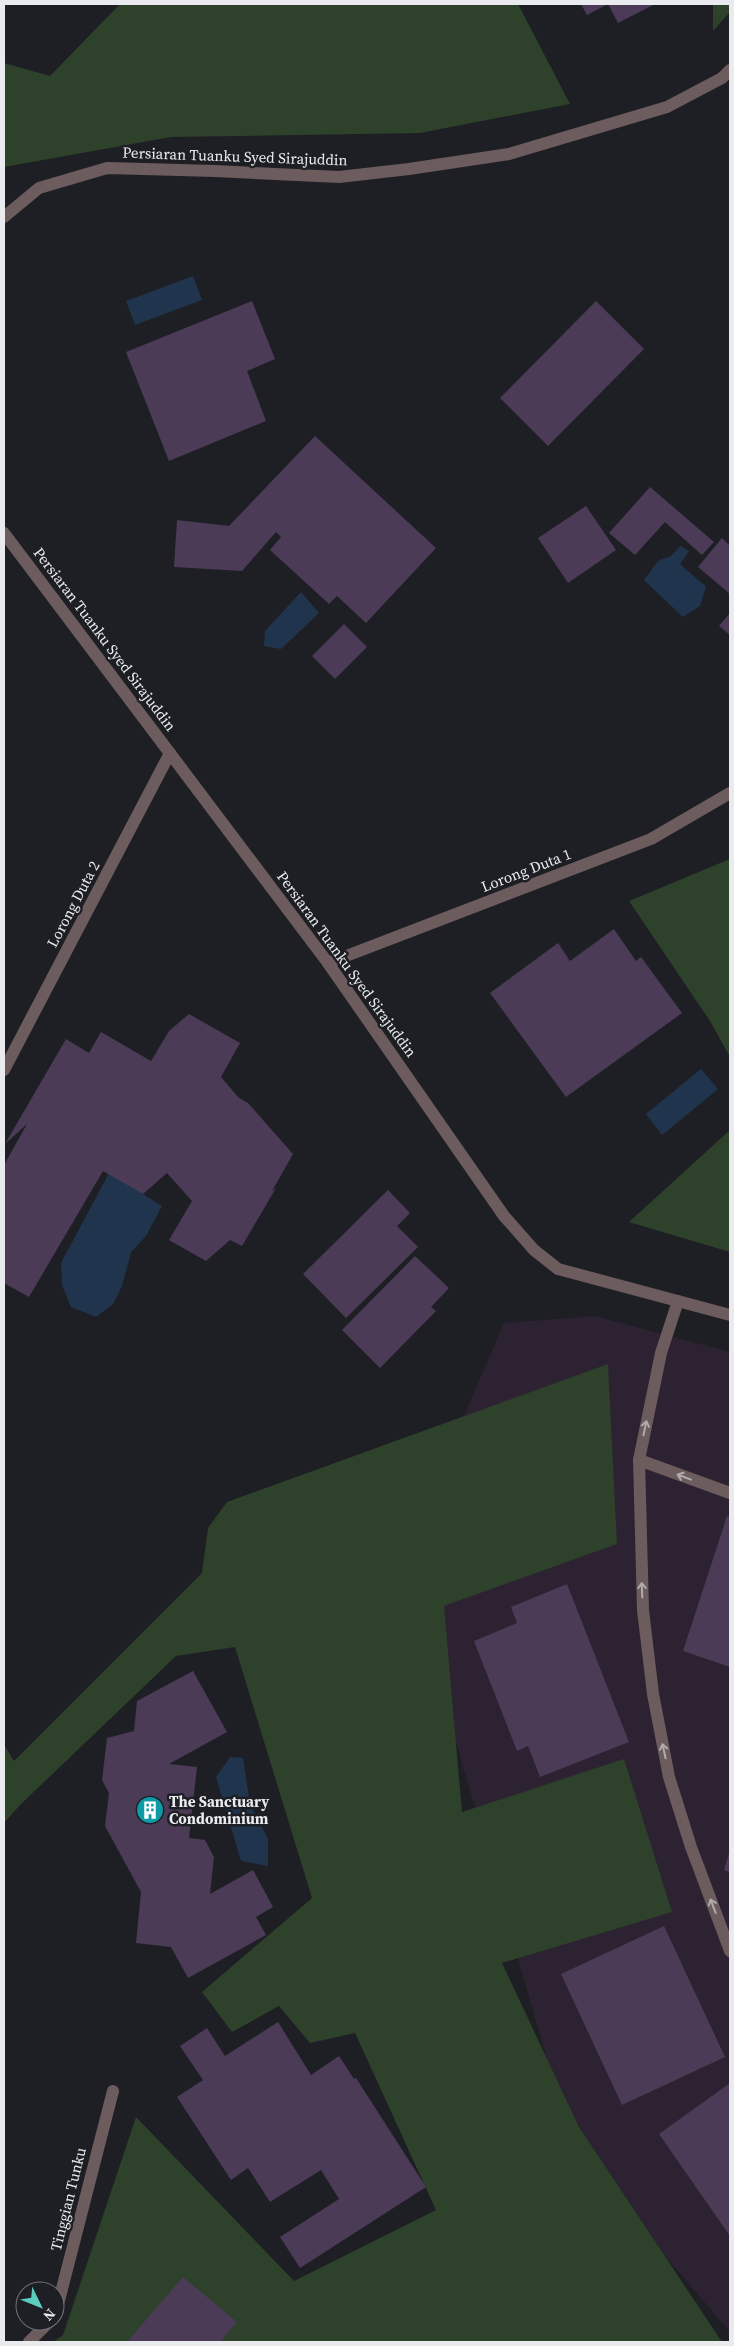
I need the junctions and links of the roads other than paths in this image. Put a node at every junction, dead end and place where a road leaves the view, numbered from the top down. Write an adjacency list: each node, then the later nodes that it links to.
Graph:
1 (730, 70): 2 (street, Persiaran Tuanku Syed Sirajuddin)
2 (4, 217)
3 (4, 533): 4 (street, Persiaran Tuanku Syed Sirajuddin)
4 (170, 752): 6 (street, Persiaran Tuanku Syed Sirajuddin); 7 (street, Lorong Duta 2)
5 (730, 793): 6 (street, Lorong Duta 1)
6 (328, 963): 8 (street, Persiaran Tuanku Syed Sirajuddin)
7 (4, 1070)
8 (678, 1301): 9 (street, Persiaran Tuanku Syed Sirajuddin); 10 (street, one-way to 8)
9 (730, 1315)
10 (639, 1460): 11 (street, one-way to 10); 12 (street, one-way to 10)
11 (730, 1493)
12 (730, 1951)
13 (113, 2091): 14 (street, Tinggian Tunku)
14 (64, 2281)
15 (40, 2331): 16 (street)
16 (29, 2342)

